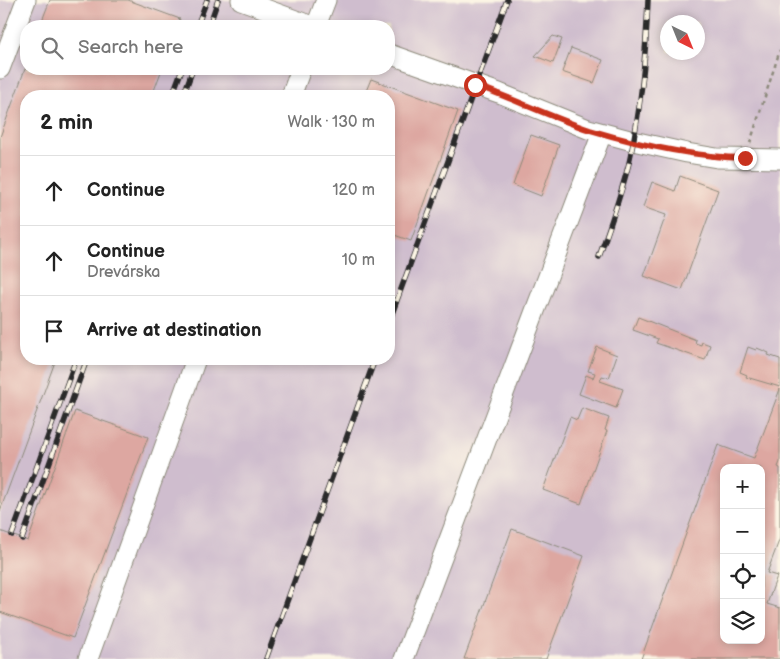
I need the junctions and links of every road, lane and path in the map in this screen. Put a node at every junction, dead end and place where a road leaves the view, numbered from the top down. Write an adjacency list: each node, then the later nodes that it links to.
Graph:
1 (26, 0): 8 (street)
2 (241, 0): 4 (street)
3 (326, 0): 5 (street)
4 (296, 20)
5 (318, 20)
6 (780, 50): 12 (path)
7 (395, 56): 11 (street)
8 (0, 69)
9 (299, 75): 10 (street)
10 (293, 90)
11 (602, 133): 12 (street); 16 (street)
12 (745, 158): 13 (street)
13 (780, 159)
14 (194, 365): 15 (street)
15 (88, 659)
16 (404, 659)

